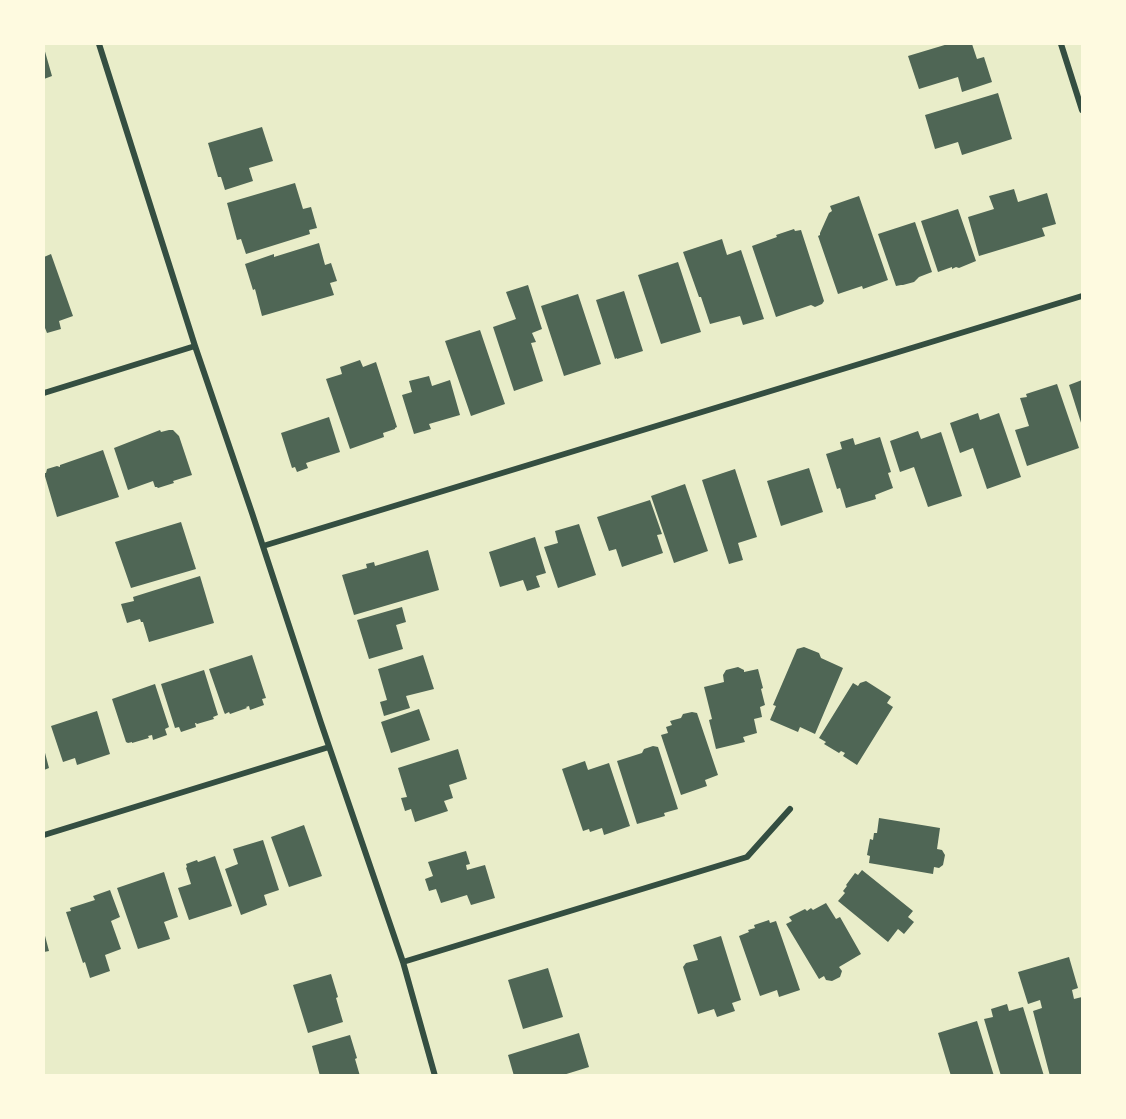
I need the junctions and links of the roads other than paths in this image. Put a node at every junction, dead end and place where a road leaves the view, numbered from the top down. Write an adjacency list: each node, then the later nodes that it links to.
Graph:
1 (99, 44): 5 (street)
2 (1061, 44): 3 (street)
3 (1083, 110)
4 (1083, 296): 7 (street)
5 (195, 346): 6 (street); 7 (street)
6 (44, 393)
7 (263, 546): 8 (street)
8 (329, 747): 10 (street); 11 (street)
9 (790, 810): 11 (street)
10 (44, 835)
11 (403, 962): 12 (street)
12 (435, 1076)

